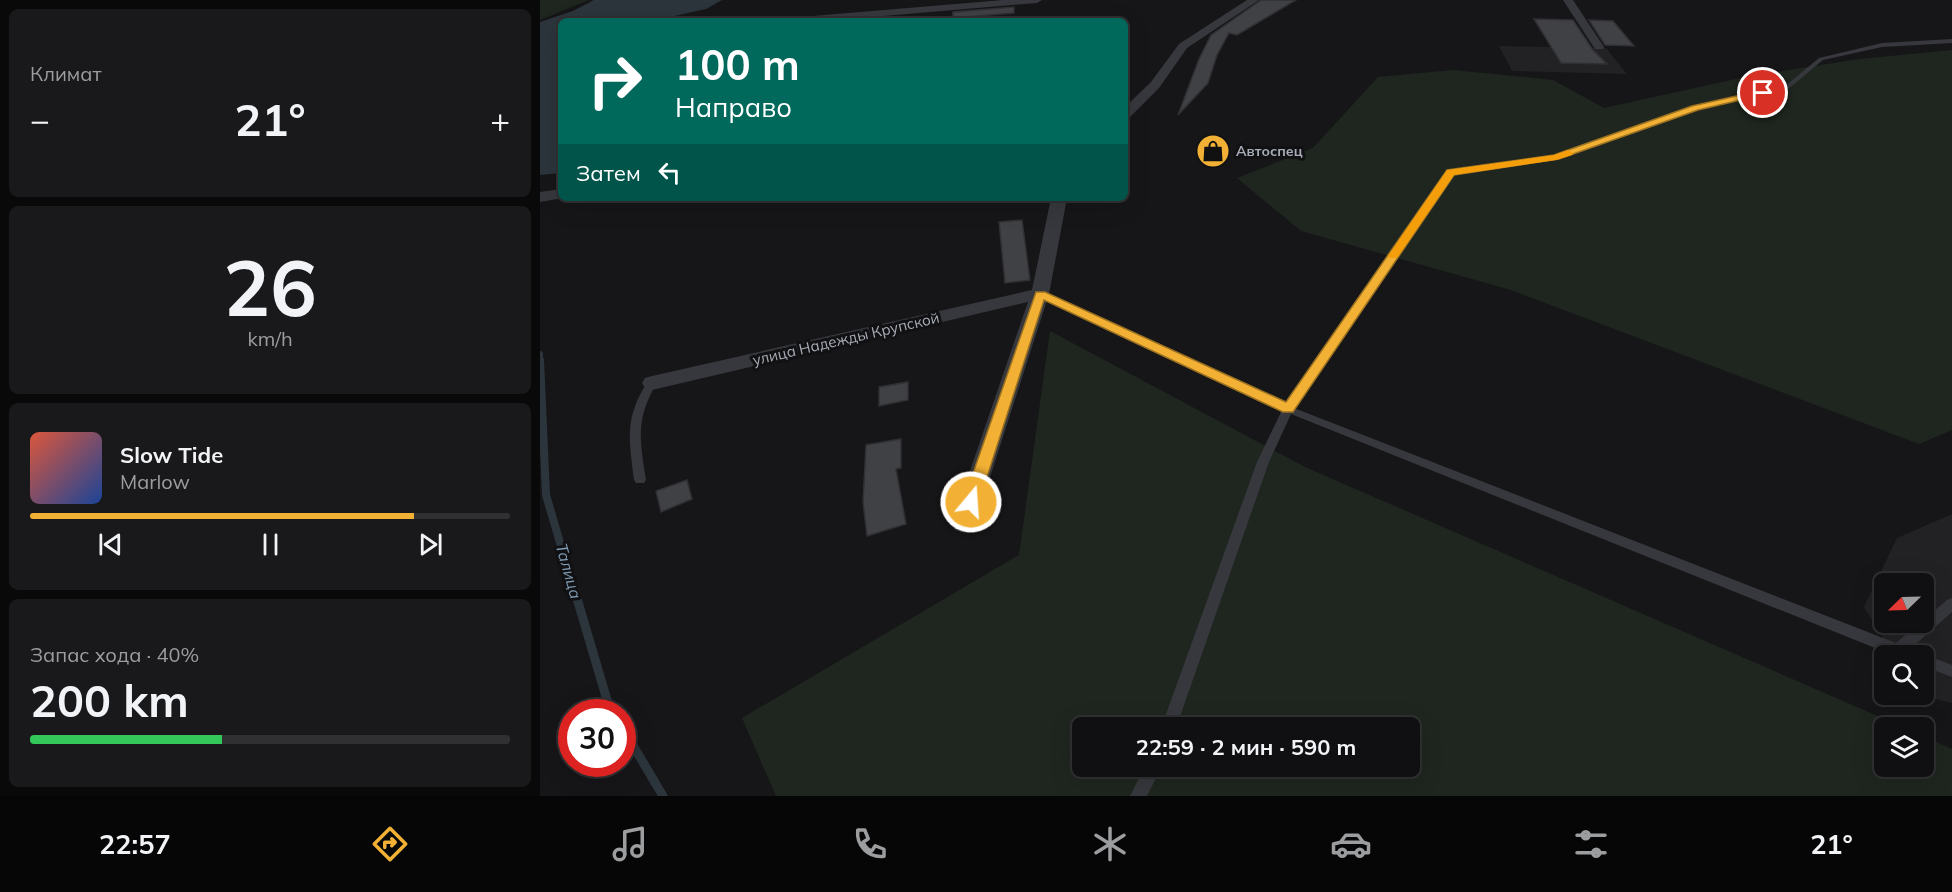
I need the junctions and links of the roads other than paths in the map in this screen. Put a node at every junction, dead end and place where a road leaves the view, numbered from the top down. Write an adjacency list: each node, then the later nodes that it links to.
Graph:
1 (1037, 0): 4 (street)
2 (1254, 0): 8 (street)
3 (1568, 0): 7 (street)
4 (917, 15): 5 (street)
5 (853, 18)
6 (1952, 40): 14 (lane)
7 (1599, 47)
8 (1128, 111)
9 (558, 194): 10 (street)
10 (540, 197)
11 (1058, 201): 12 (street)
12 (1040, 294): 13 (street, улица Надежды Крупской); 14 (lane); 16 (street)
13 (652, 383): 15 (lane)
14 (1288, 409): 18 (lane); 22 (lane)
15 (640, 480)
16 (964, 523)
17 (1952, 604): 19 (lane)
18 (1886, 645)
19 (1905, 645)
20 (1934, 664): 21 (lane)
21 (1952, 671)
22 (1172, 717)
23 (1148, 777): 24 (lane)
24 (1138, 796)

